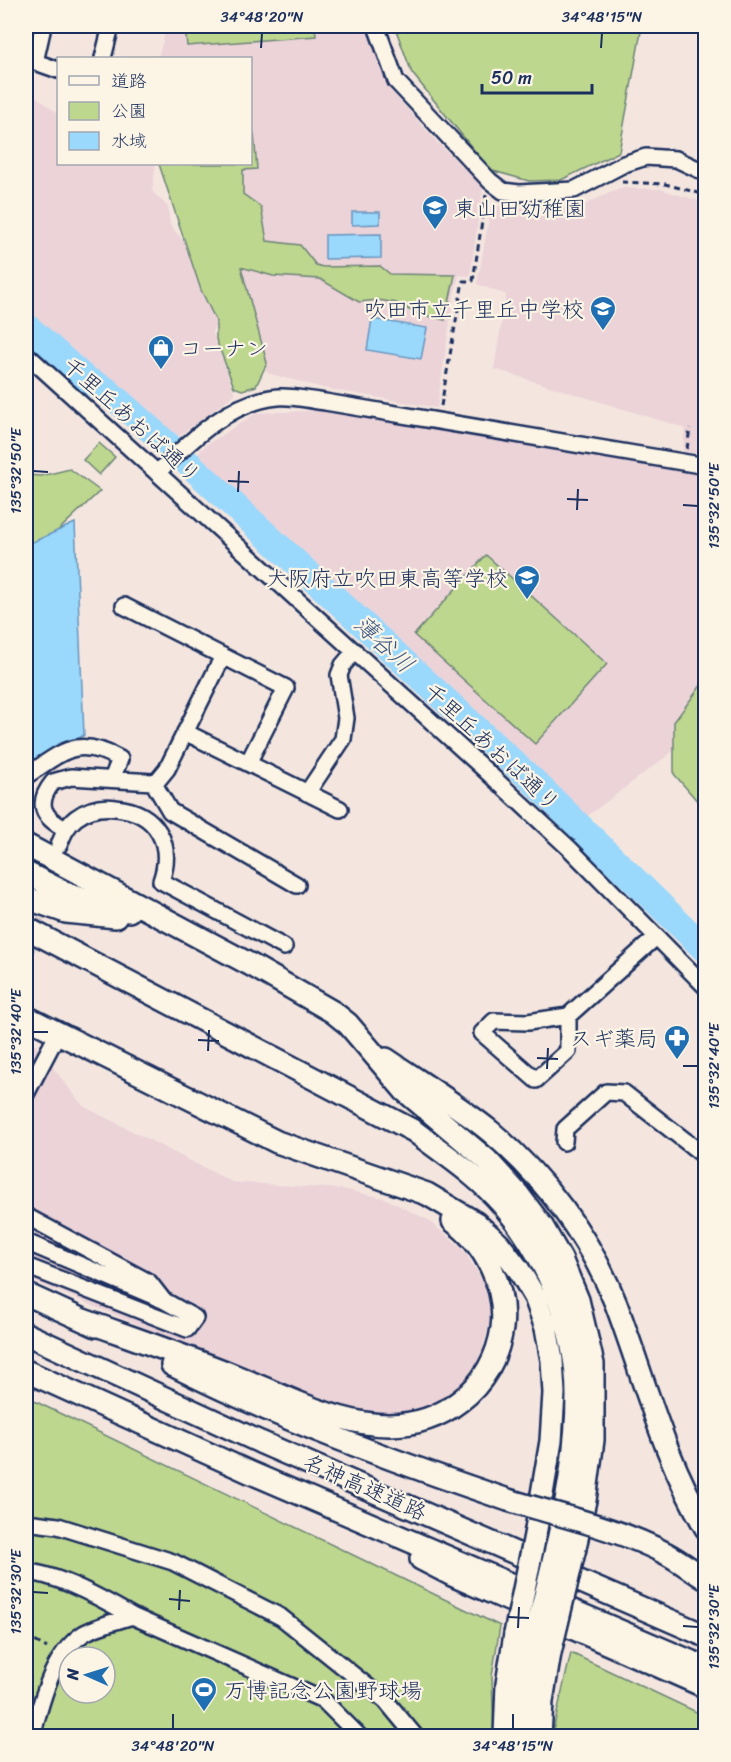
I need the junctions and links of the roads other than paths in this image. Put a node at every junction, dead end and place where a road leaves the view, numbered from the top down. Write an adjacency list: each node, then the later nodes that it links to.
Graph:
1 (40, 26): 5 (street)
2 (111, 26): 4 (street)
3 (376, 26): 7 (street)
4 (102, 57)
5 (30, 60): 6 (street)
6 (57, 70)
7 (705, 173)
8 (26, 354): 10 (street, 千里丘あおば通り)
9 (705, 466): 10 (street)
10 (157, 473): 12 (street, 千里丘あおば通り)
11 (124, 606): 13 (street)
12 (355, 651): 19 (street); 29 (street, 千里丘あおば通り)
13 (223, 656): 14 (street); 15 (street)
14 (185, 732): 15 (street); 18 (street)
15 (248, 763): 19 (street)
16 (26, 776): 17 (street)
17 (112, 779): 18 (street); 21 (street)
18 (153, 782): 25 (street)
19 (307, 793): 20 (street)
20 (340, 809)
21 (66, 829): 22 (street); 30 (street)
22 (58, 845)
23 (26, 846): 27 (highway)
24 (26, 873): 27 (highway)
25 (297, 885)
26 (26, 898): 27 (highway)
27 (173, 925): 35 (highway)
28 (26, 928): 51 (highway)
29 (656, 937): 31 (street, 千里丘あおば通り); 32 (street)
30 (284, 947)
31 (705, 987)
32 (568, 1016): 32 (street)
33 (26, 1017): 34 (highway)
34 (58, 1033): 36 (street); 39 (highway)
35 (364, 1043): 50 (highway); 51 (highway)
36 (26, 1094)
37 (564, 1142): 38 (street)
38 (705, 1157)
39 (352, 1169): 45 (highway); 56 (highway, bridge)
40 (26, 1216): 44 (street)
41 (26, 1242): 44 (street)
42 (26, 1266): 44 (street)
43 (26, 1294): 45 (highway)
44 (162, 1300)
45 (83, 1320): 53 (highway, bridge)
46 (26, 1334): 55 (highway, 名神高速道路)
47 (26, 1371): 48 (highway, 名神高速道路)
48 (249, 1472): 57 (highway, 名神高速道路); 58 (highway)
49 (26, 1522): 61 (street)
50 (705, 1527)
51 (566, 1544): 56 (highway, bridge)
52 (26, 1572): 54 (street)
53 (705, 1579)
54 (132, 1616): 59 (street); 60 (street)
55 (705, 1636)
56 (533, 1643): 62 (highway); 63 (highway); 64 (highway)
57 (705, 1668)
58 (705, 1687)
59 (32, 1737)
60 (359, 1737)
61 (415, 1737)
62 (505, 1737)
63 (522, 1737)
64 (540, 1737)

